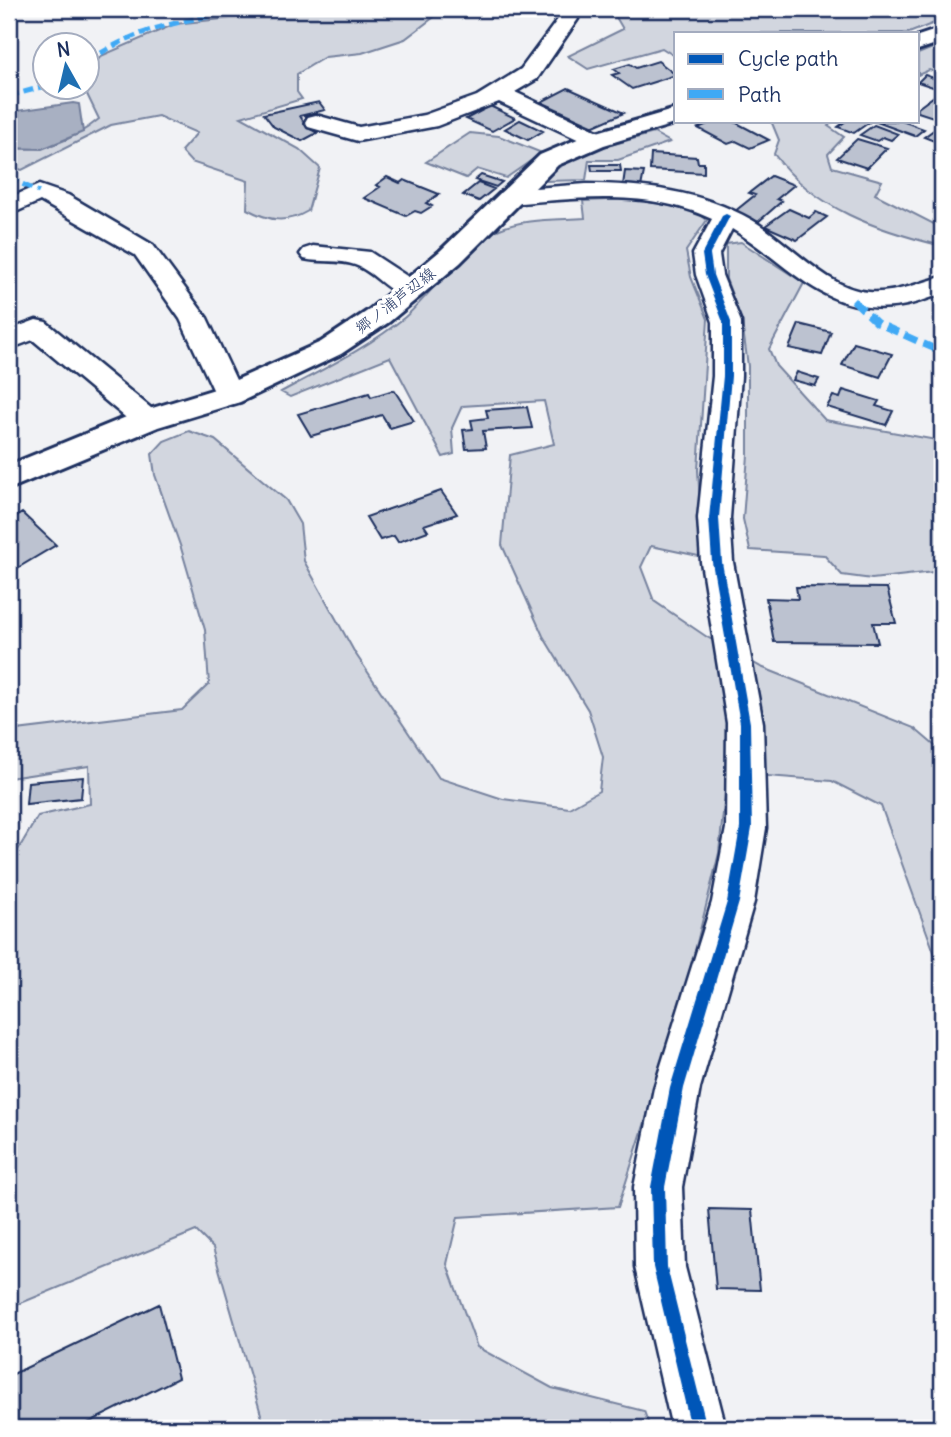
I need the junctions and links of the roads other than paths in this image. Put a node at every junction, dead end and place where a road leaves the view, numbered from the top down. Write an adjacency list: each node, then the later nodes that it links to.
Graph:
1 (568, 19): 4 (street)
2 (942, 34): 3 (main road)
3 (920, 43)
4 (499, 93): 6 (street); 7 (street)
5 (674, 117): 7 (main road, 郷ノ浦芦辺線)
6 (316, 122)
7 (596, 139): 8 (main road, 郷ノ浦芦辺線)
8 (510, 197): 10 (street); 13 (main road, 郷ノ浦芦辺線)
9 (9, 208): 15 (street)
10 (726, 216): 12 (street); 18 (street)
11 (313, 254): 13 (street)
12 (942, 285)
13 (410, 290): 15 (main road, 郷ノ浦芦辺線)
14 (9, 341): 16 (street)
15 (229, 395): 16 (main road, 郷ノ浦芦辺線)
16 (147, 419): 17 (main road, 郷ノ浦芦辺線)
17 (9, 478)
18 (699, 1428)

